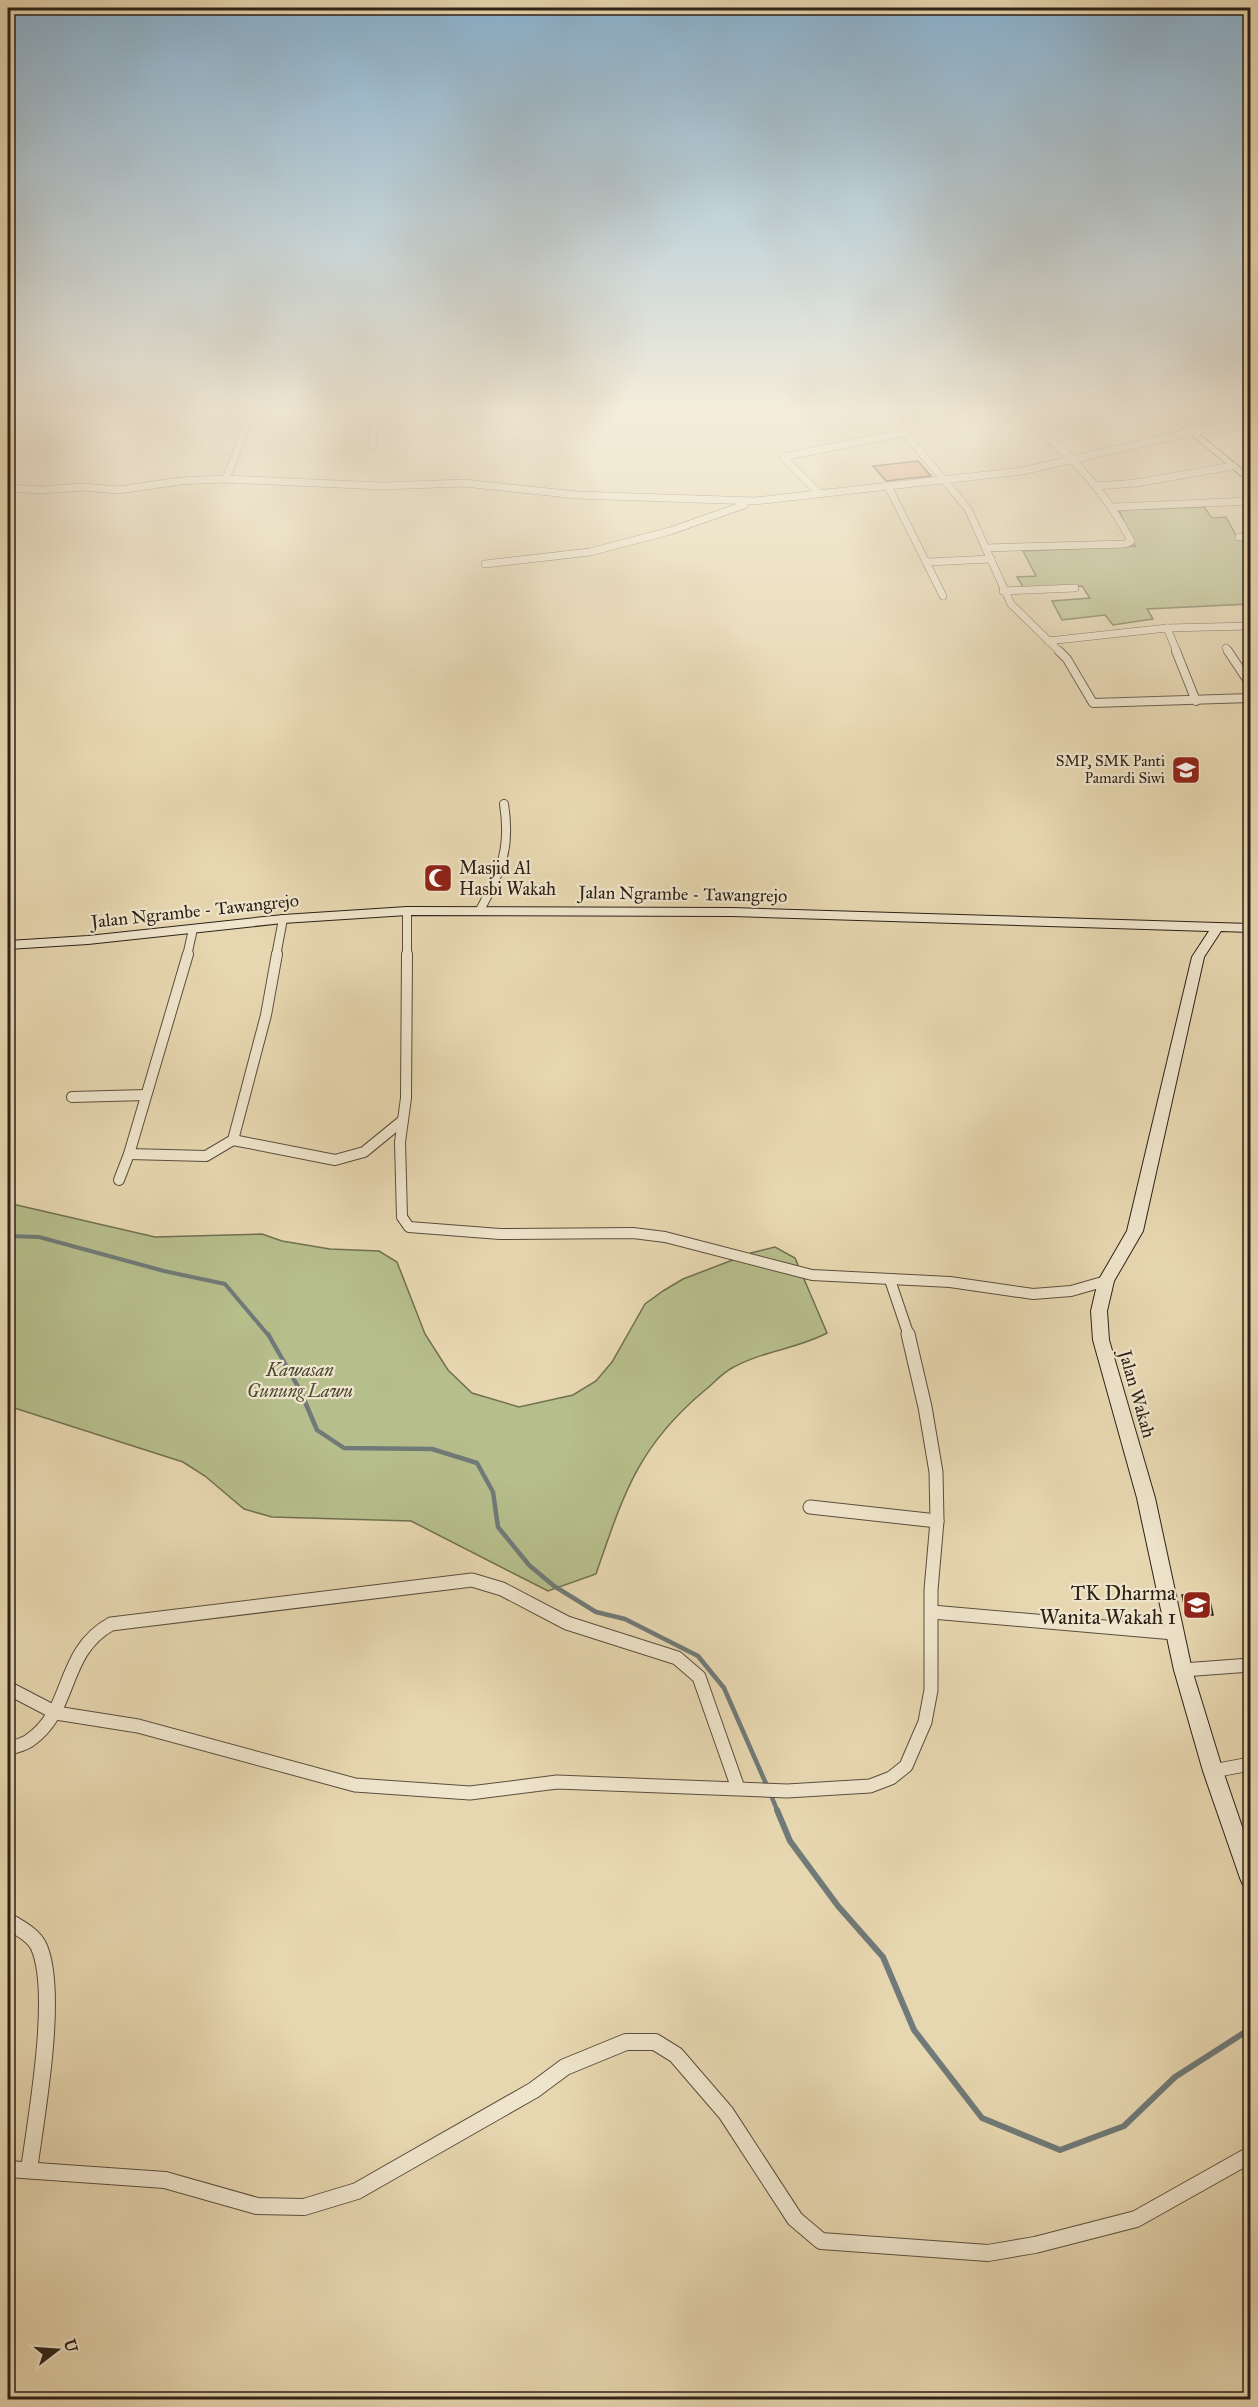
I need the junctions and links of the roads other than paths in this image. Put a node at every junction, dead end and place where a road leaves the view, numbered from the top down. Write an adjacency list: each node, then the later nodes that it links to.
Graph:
1 (699, 521): 10 (street)
2 (907, 521): 9 (street)
3 (973, 521): 7 (street)
4 (1121, 521): 7 (street)
5 (1251, 536): 6 (street)
6 (1239, 537)
7 (985, 548): 8 (street)
8 (991, 559): 9 (street); 12 (street)
9 (928, 562): 13 (street)
10 (485, 564)
11 (1076, 588): 12 (street)
12 (1003, 591): 16 (street)
13 (943, 596)
14 (1251, 626): 15 (street)
15 (1167, 628): 16 (street); 20 (street)
16 (1048, 641): 20 (street)
17 (1226, 648): 18 (street)
18 (1251, 684)
19 (1251, 698): 20 (street)
20 (1196, 701)
21 (504, 804): 22 (street)
22 (480, 910): 23 (main road, Jalan Ngrambe - Tawangrejo); 25 (main road, Jalan Ngrambe - Tawangrejo)
23 (407, 911): 24 (main road, Jalan Ngrambe - Tawangrejo); 31 (street)
24 (283, 919): 27 (main road, Jalan Ngrambe - Tawangrejo); 32 (street)
25 (1218, 926): 26 (main road, Jalan Ngrambe - Tawangrejo); 36 (main road, Jalan Wakah)
26 (1251, 928)
27 (193, 929): 28 (main road, Jalan Ngrambe - Tawangrejo); 29 (street)
28 (8, 945)
29 (146, 1095): 30 (street); 33 (street)
30 (72, 1097)
31 (402, 1121): 32 (street); 35 (street)
32 (233, 1140): 33 (street)
33 (129, 1154): 34 (street)
34 (119, 1180)
35 (890, 1280): 36 (street); 38 (street)
36 (1106, 1281): 40 (main road, Jalan Wakah)
37 (810, 1507): 38 (street)
38 (937, 1521): 39 (street)
39 (933, 1612): 40 (street); 48 (street)
40 (1174, 1633): 42 (main road, Jalan Wakah)
41 (1251, 1665): 42 (street)
42 (1183, 1670): 47 (main road, Jalan Wakah)
43 (8, 1688): 44 (street)
44 (56, 1713): 45 (street); 48 (street); 48 (street)
45 (8, 1749)
46 (1251, 1764): 47 (street)
47 (1213, 1771): 49 (main road, Jalan Wakah)
48 (738, 1788)
49 (1251, 1878)
50 (8, 1921): 53 (street)
51 (1251, 2155): 53 (street)
52 (8, 2169): 53 (street)
53 (29, 2170)

